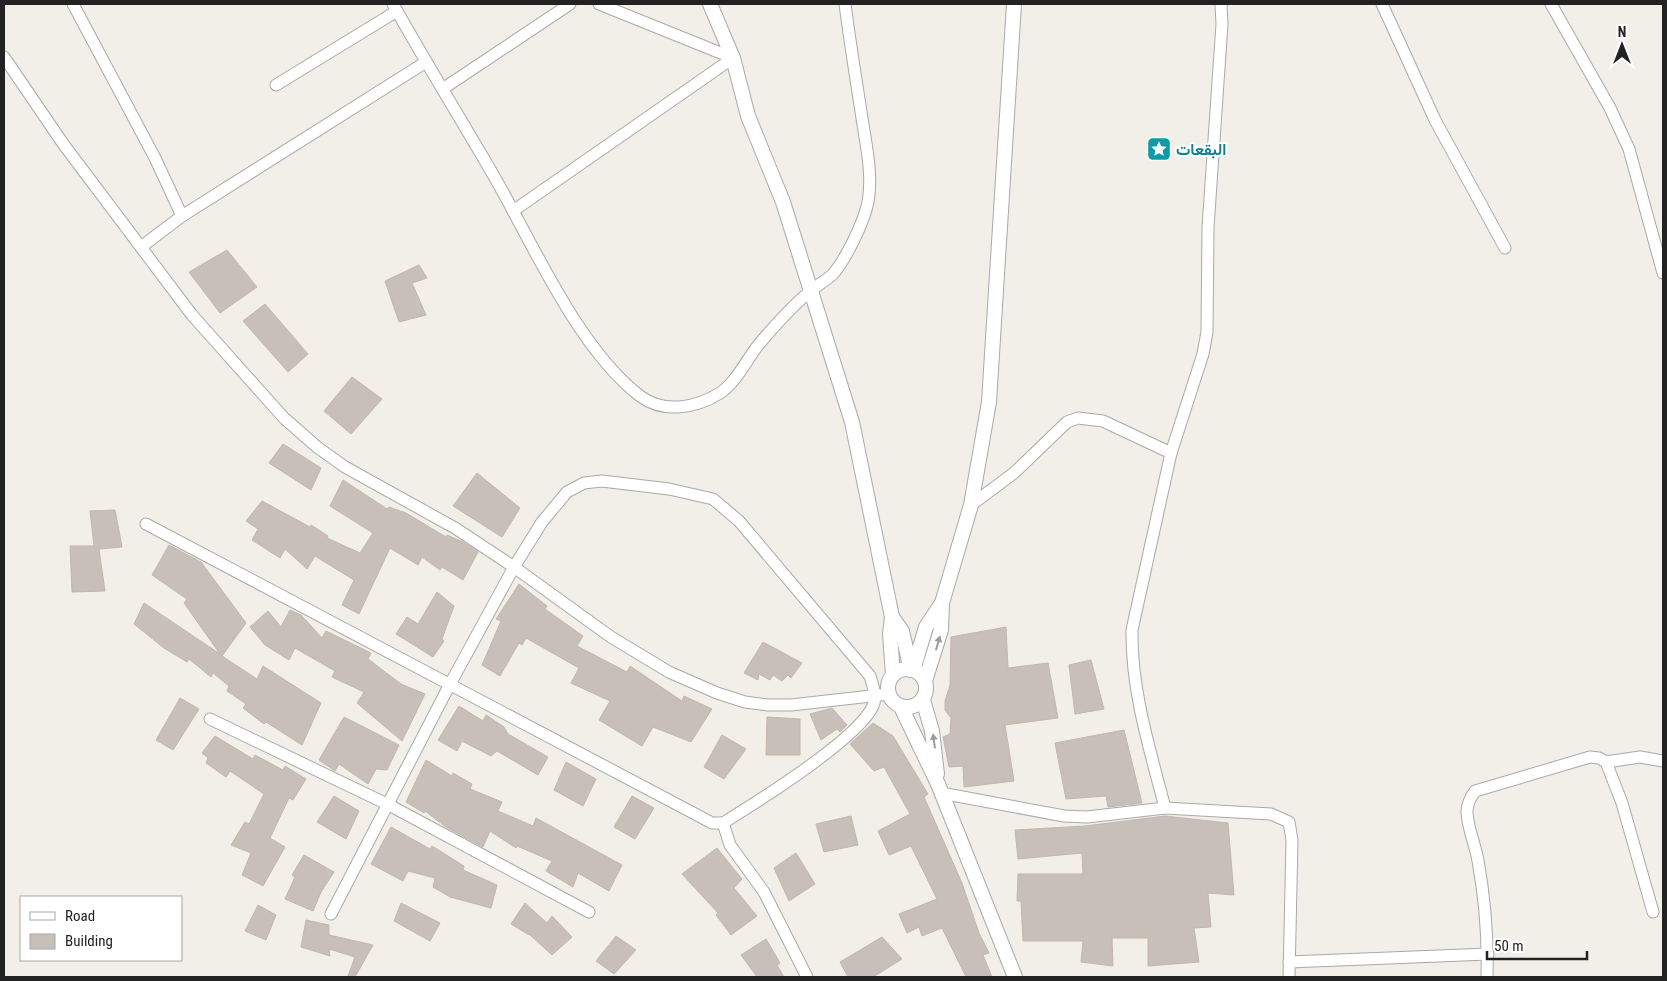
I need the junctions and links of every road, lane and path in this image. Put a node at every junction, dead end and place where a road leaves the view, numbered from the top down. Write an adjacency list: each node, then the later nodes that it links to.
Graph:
1 (73, 4): 17 (street)
2 (570, 4): 15 (street)
3 (600, 4): 12 (street)
4 (710, 4): 12 (street)
5 (845, 4): 21 (street)
6 (1014, 4): 23 (street)
7 (1222, 4): 22 (street)
8 (1382, 4): 19 (street)
9 (1550, 4): 20 (street)
10 (395, 7): 13 (street); 14 (street)
11 (4, 57): 18 (street)
12 (733, 58): 16 (street); 21 (street)
13 (426, 62): 15 (street); 17 (street)
14 (276, 85)
15 (444, 88): 16 (street)
16 (513, 211): 21 (street)
17 (182, 216): 18 (street)
18 (141, 247): 25 (street)
19 (1505, 248)
20 (1663, 273)
21 (812, 289): 27 (street)
22 (1170, 453): 23 (street); 40 (street)
23 (971, 505): 26 (street)
24 (146, 524): 31 (street)
25 (514, 566): 31 (street); 32 (street); 32 (street)
26 (942, 603): 28 (street); 30 (street, one-way to 26)
27 (892, 616): 28 (street); 29 (street)
28 (912, 670): 29 (street); 30 (street)
29 (893, 675): 32 (street)
30 (925, 681): 33 (street)
31 (449, 686): 39 (street); 41 (street)
32 (882, 695): 34 (street); 41 (street)
33 (923, 700): 34 (street); 38 (street, one-way to 33)
34 (901, 707): 38 (street)
35 (210, 719): 39 (street)
36 (1663, 761): 37 (street)
37 (1606, 762): 43 (street); 45 (street)
38 (939, 789): 40 (street); 48 (street)
39 (389, 805): 42 (street); 44 (street)
40 (1165, 808): 46 (street)
41 (723, 823): 47 (street)
42 (589, 912)
43 (1653, 912)
44 (331, 914)
45 (1488, 954): 46 (street); 50 (street)
46 (1289, 962): 49 (street)
47 (807, 977)
48 (1014, 977)
49 (1289, 977)
50 (1487, 977)

